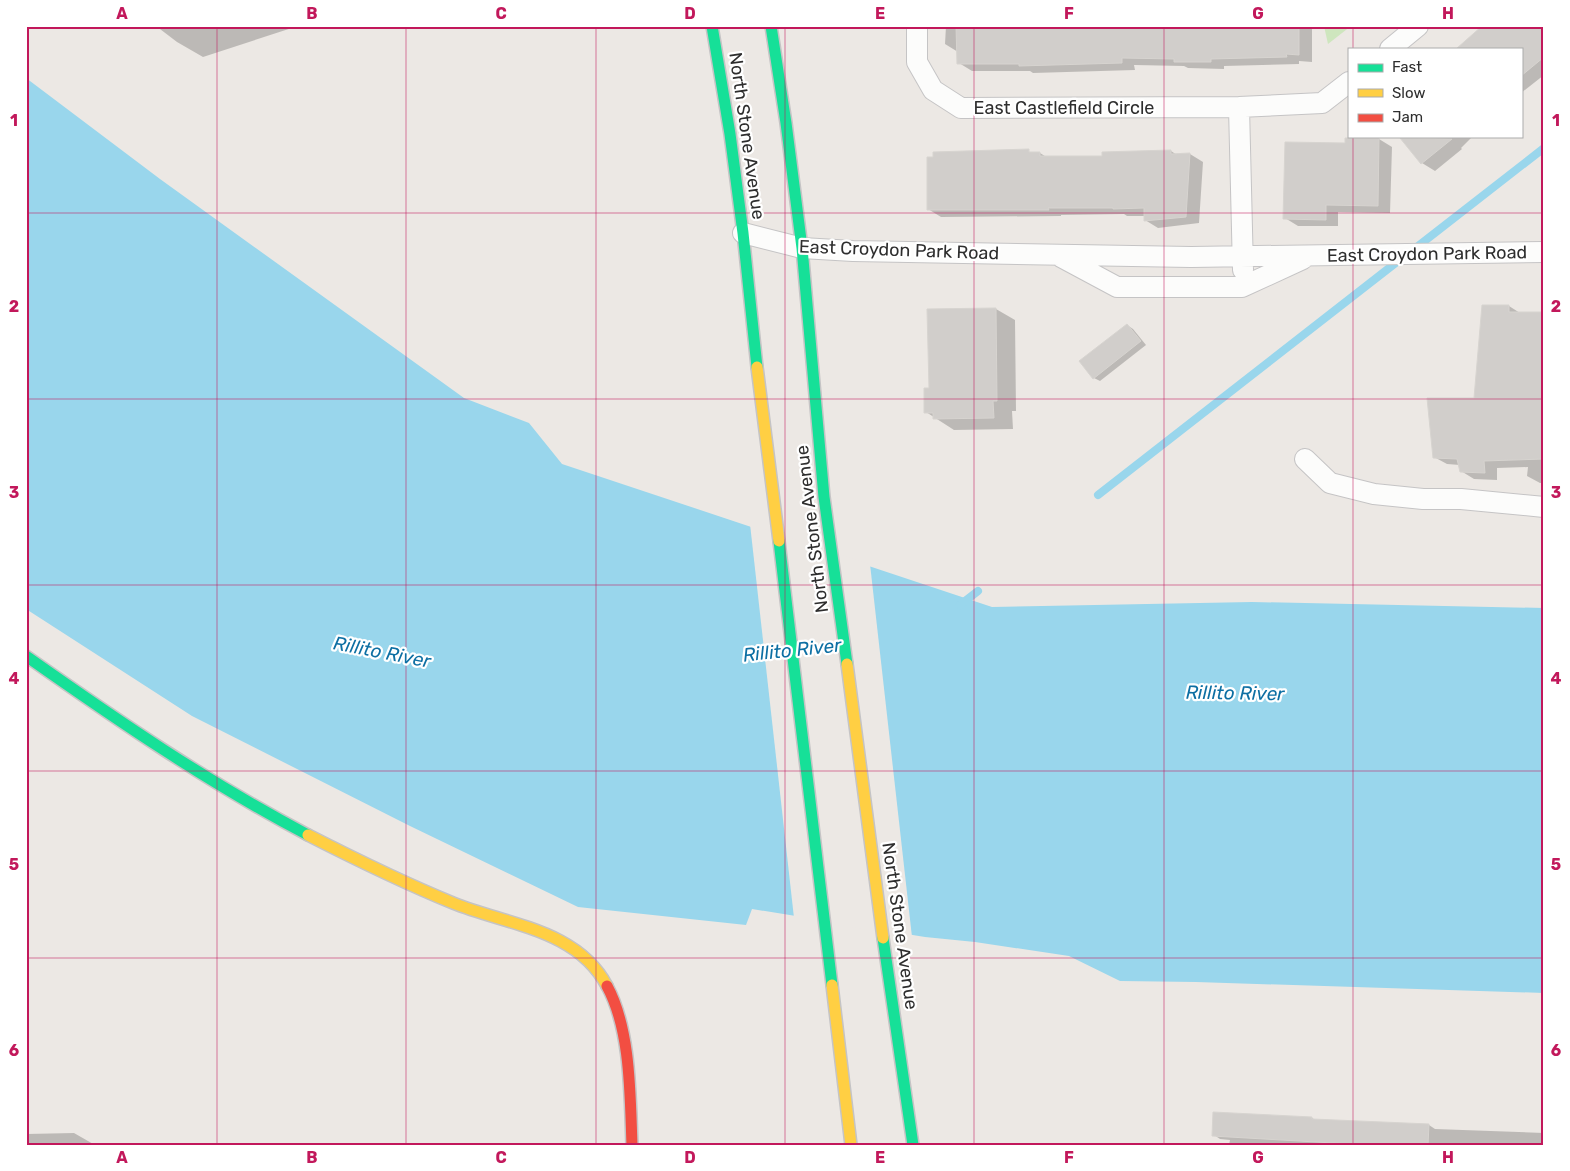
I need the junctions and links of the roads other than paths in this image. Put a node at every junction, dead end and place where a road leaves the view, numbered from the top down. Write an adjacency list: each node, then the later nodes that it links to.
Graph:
1 (712, 26): 8 (main road, North Stone Avenue)
2 (771, 26): 9 (main road, North Stone Avenue)
3 (917, 26): 7 (street, East Castlefield Circle)
4 (1418, 26): 5 (street)
5 (1391, 48)
6 (1348, 83): 7 (street, East Castlefield Circle)
7 (1239, 107): 12 (street)
8 (743, 233): 9 (street, East Croydon Park Road); 19 (main road, North Stone Avenue)
9 (802, 248): 11 (street, East Croydon Park Road); 20 (main road, North Stone Avenue)
10 (1544, 252): 13 (street, East Croydon Park Road)
11 (1057, 255): 12 (street, East Croydon Park Road); 14 (street, East Croydon Park Road)
12 (1243, 256): 13 (street, East Croydon Park Road); 14 (street)
13 (1310, 256): 14 (street, East Croydon Park Road)
14 (1242, 287)
15 (1305, 459): 16 (street)
16 (1544, 507)
17 (26, 656): 18 (main road)
18 (632, 1145)
19 (851, 1145)
20 (913, 1145)

